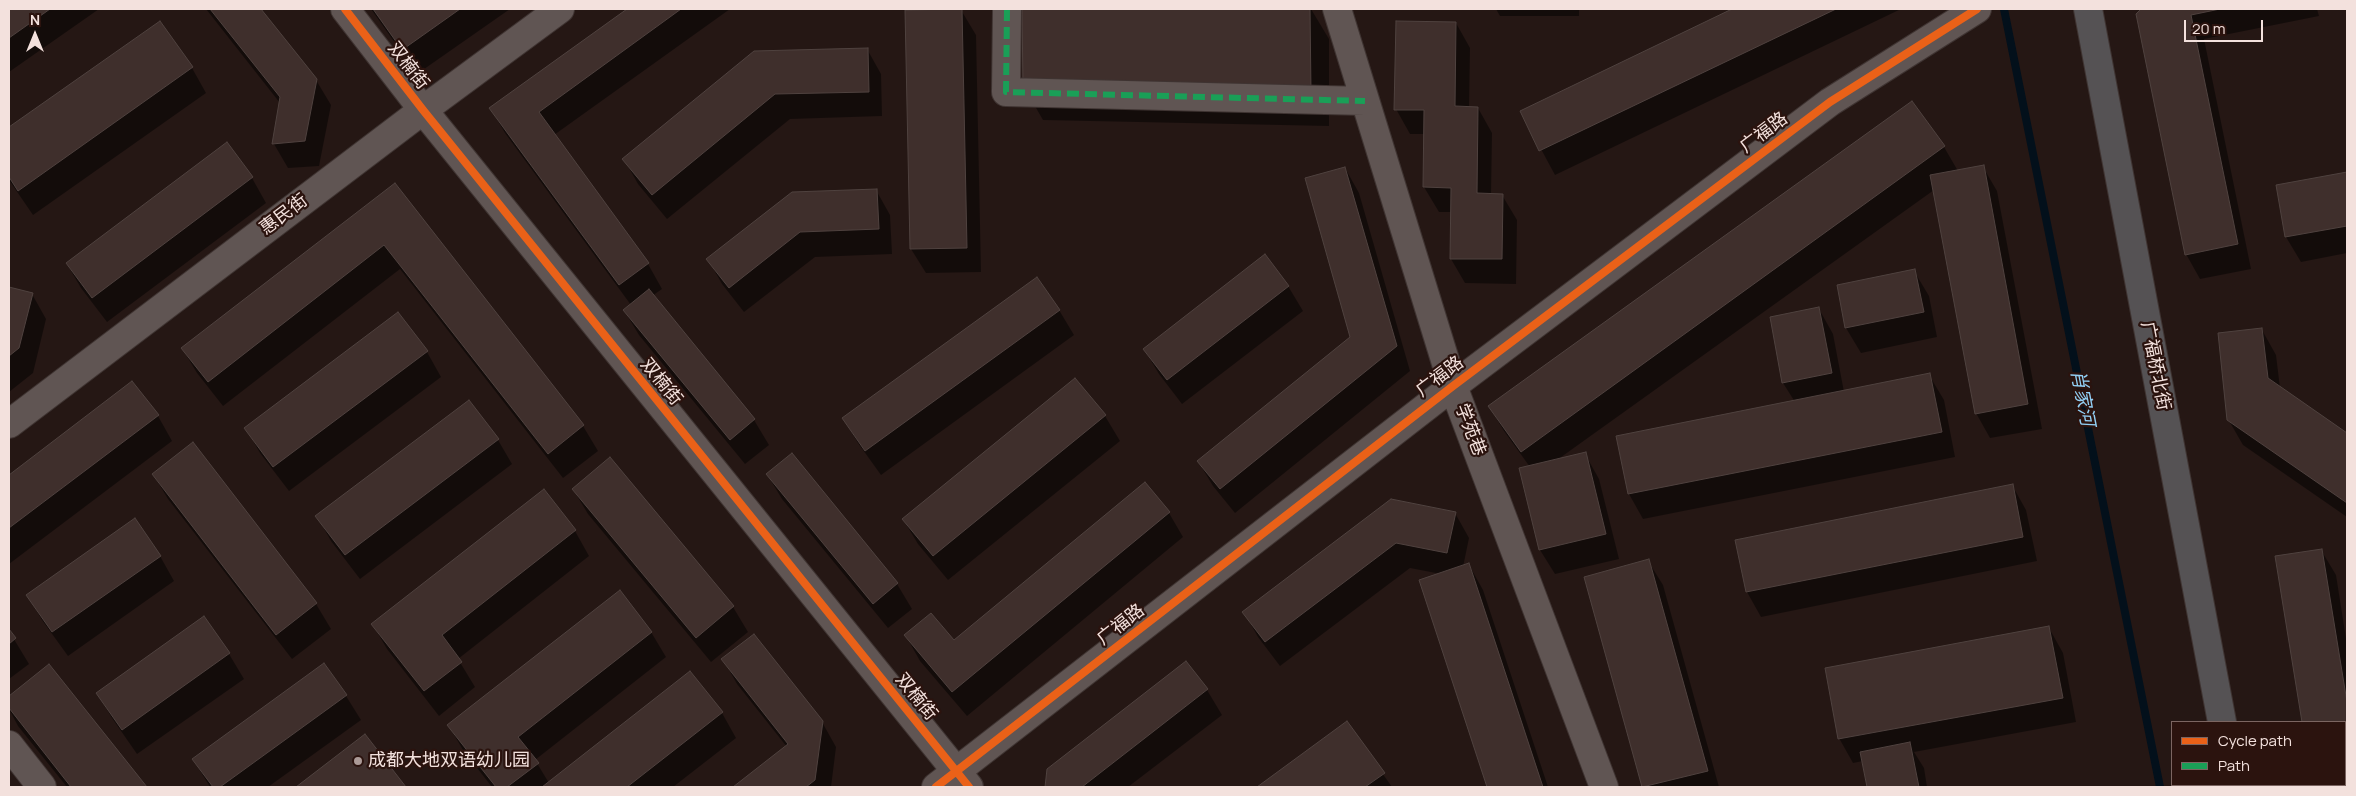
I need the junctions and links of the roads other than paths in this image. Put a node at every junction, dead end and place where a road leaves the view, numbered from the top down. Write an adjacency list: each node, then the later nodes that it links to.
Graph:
1 (345, 9): 8 (street, 双楠街)
2 (560, 9): 8 (street, 惠民街)
3 (1007, 9): 7 (street)
4 (1337, 9): 7 (street, 学苑巷)
5 (1977, 9): 9 (street, 广福路)
6 (2088, 9): 11 (main road, 广福桥北街)
7 (1366, 101): 9 (street, 学苑巷)
8 (423, 110): 10 (street, 惠民街); 13 (street, 双楠街)
9 (1453, 386): 13 (street, 广福路); 15 (street, 学苑巷)
10 (9, 424)
11 (2222, 721)
12 (9, 745): 14 (street)
13 (954, 782)
14 (42, 787)
15 (1604, 787)

